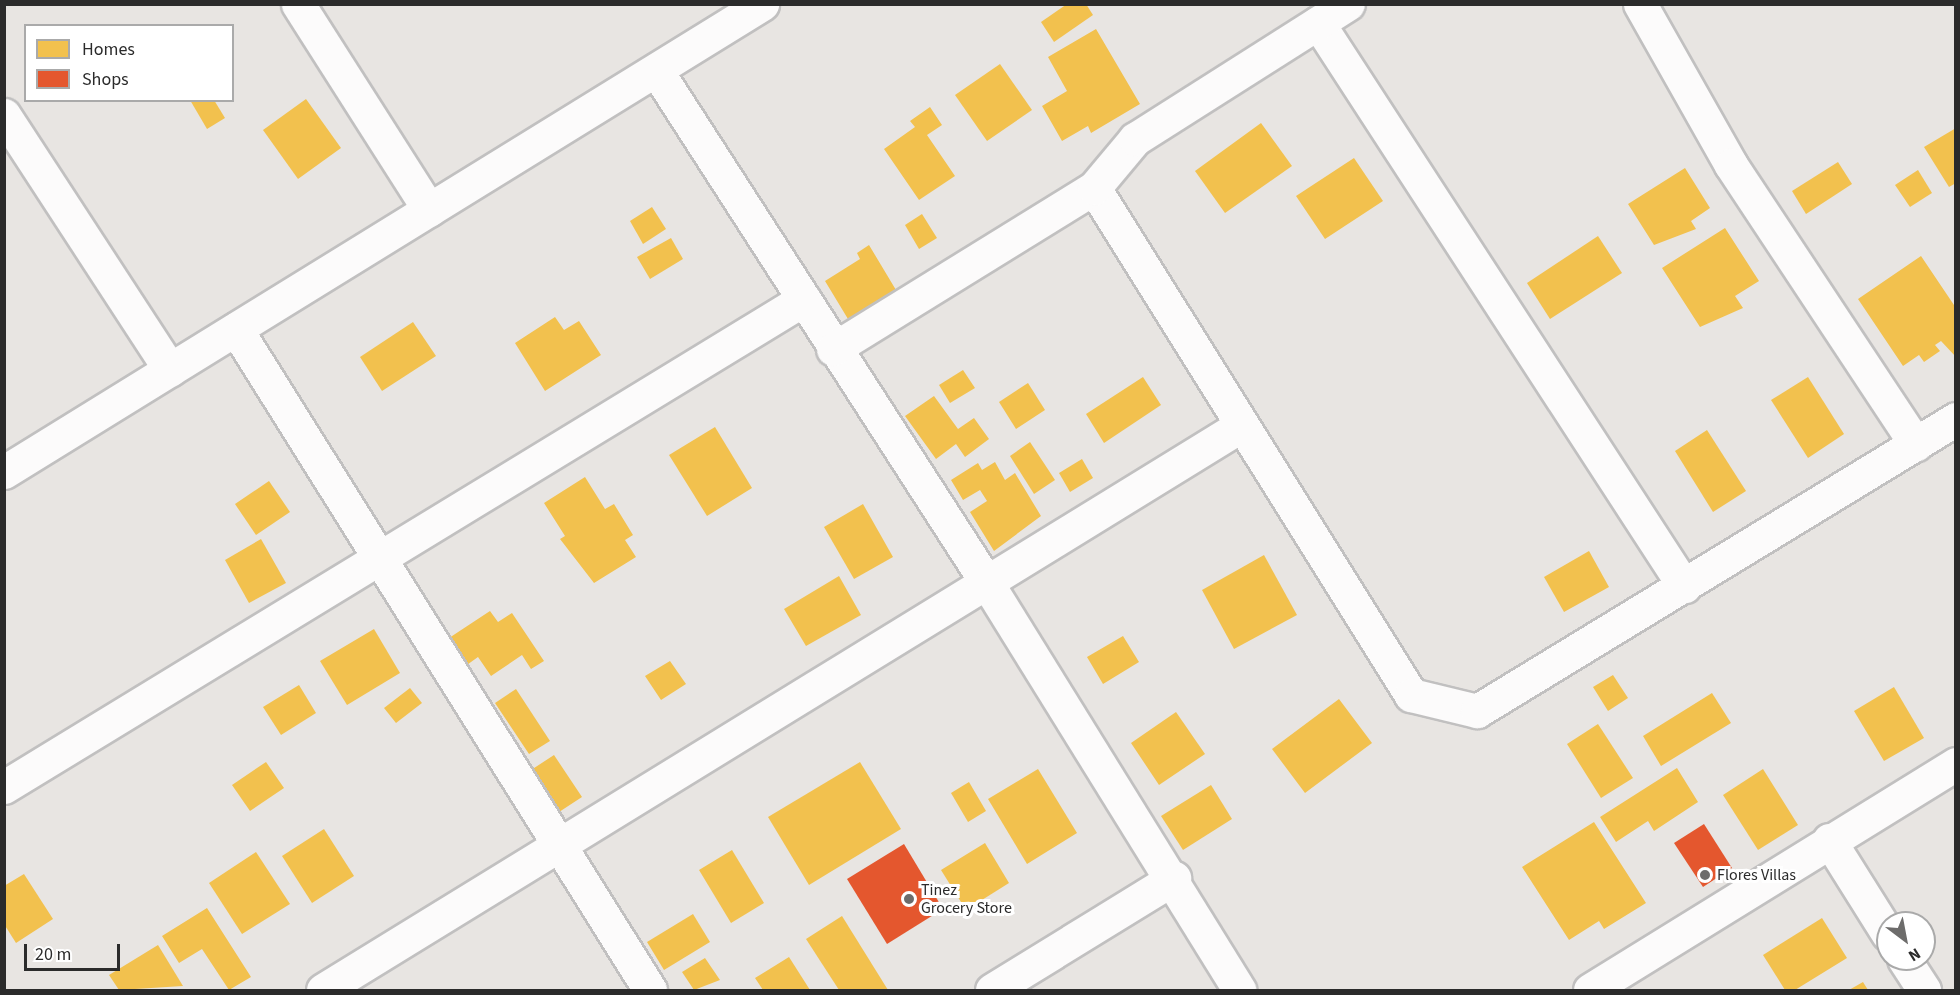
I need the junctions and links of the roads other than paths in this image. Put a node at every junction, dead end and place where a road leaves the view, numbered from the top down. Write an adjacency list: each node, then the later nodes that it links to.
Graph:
1 (298, 4): 9 (street)
2 (762, 4): 6 (street)
3 (1348, 4): 5 (street)
4 (1640, 4): 16 (street)
5 (1318, 22): 8 (street); 20 (street)
6 (656, 70): 9 (street); 10 (street)
7 (4, 115): 13 (street)
8 (1094, 188): 12 (street); 15 (street)
9 (429, 210): 11 (street)
10 (804, 299): 12 (street); 18 (street)
11 (236, 329): 13 (street); 18 (street)
12 (834, 349): 19 (street)
13 (170, 370): 17 (street)
14 (1956, 419): 16 (street)
15 (1239, 426): 19 (street); 20 (street)
16 (1916, 444): 20 (street)
17 (4, 472)
18 (378, 556): 22 (street); 24 (street)
19 (987, 583): 24 (street); 25 (street)
20 (1684, 586)
21 (1956, 764): 23 (street)
22 (4, 787)
23 (1829, 840): 26 (street); 32 (street)
24 (557, 842): 28 (street); 29 (street)
25 (1174, 878): 30 (street); 31 (street)
26 (1876, 915)
27 (1912, 971): 33 (street)
28 (323, 990)
29 (650, 990)
30 (992, 990)
31 (1239, 990)
32 (1590, 990)
33 (1924, 990)

